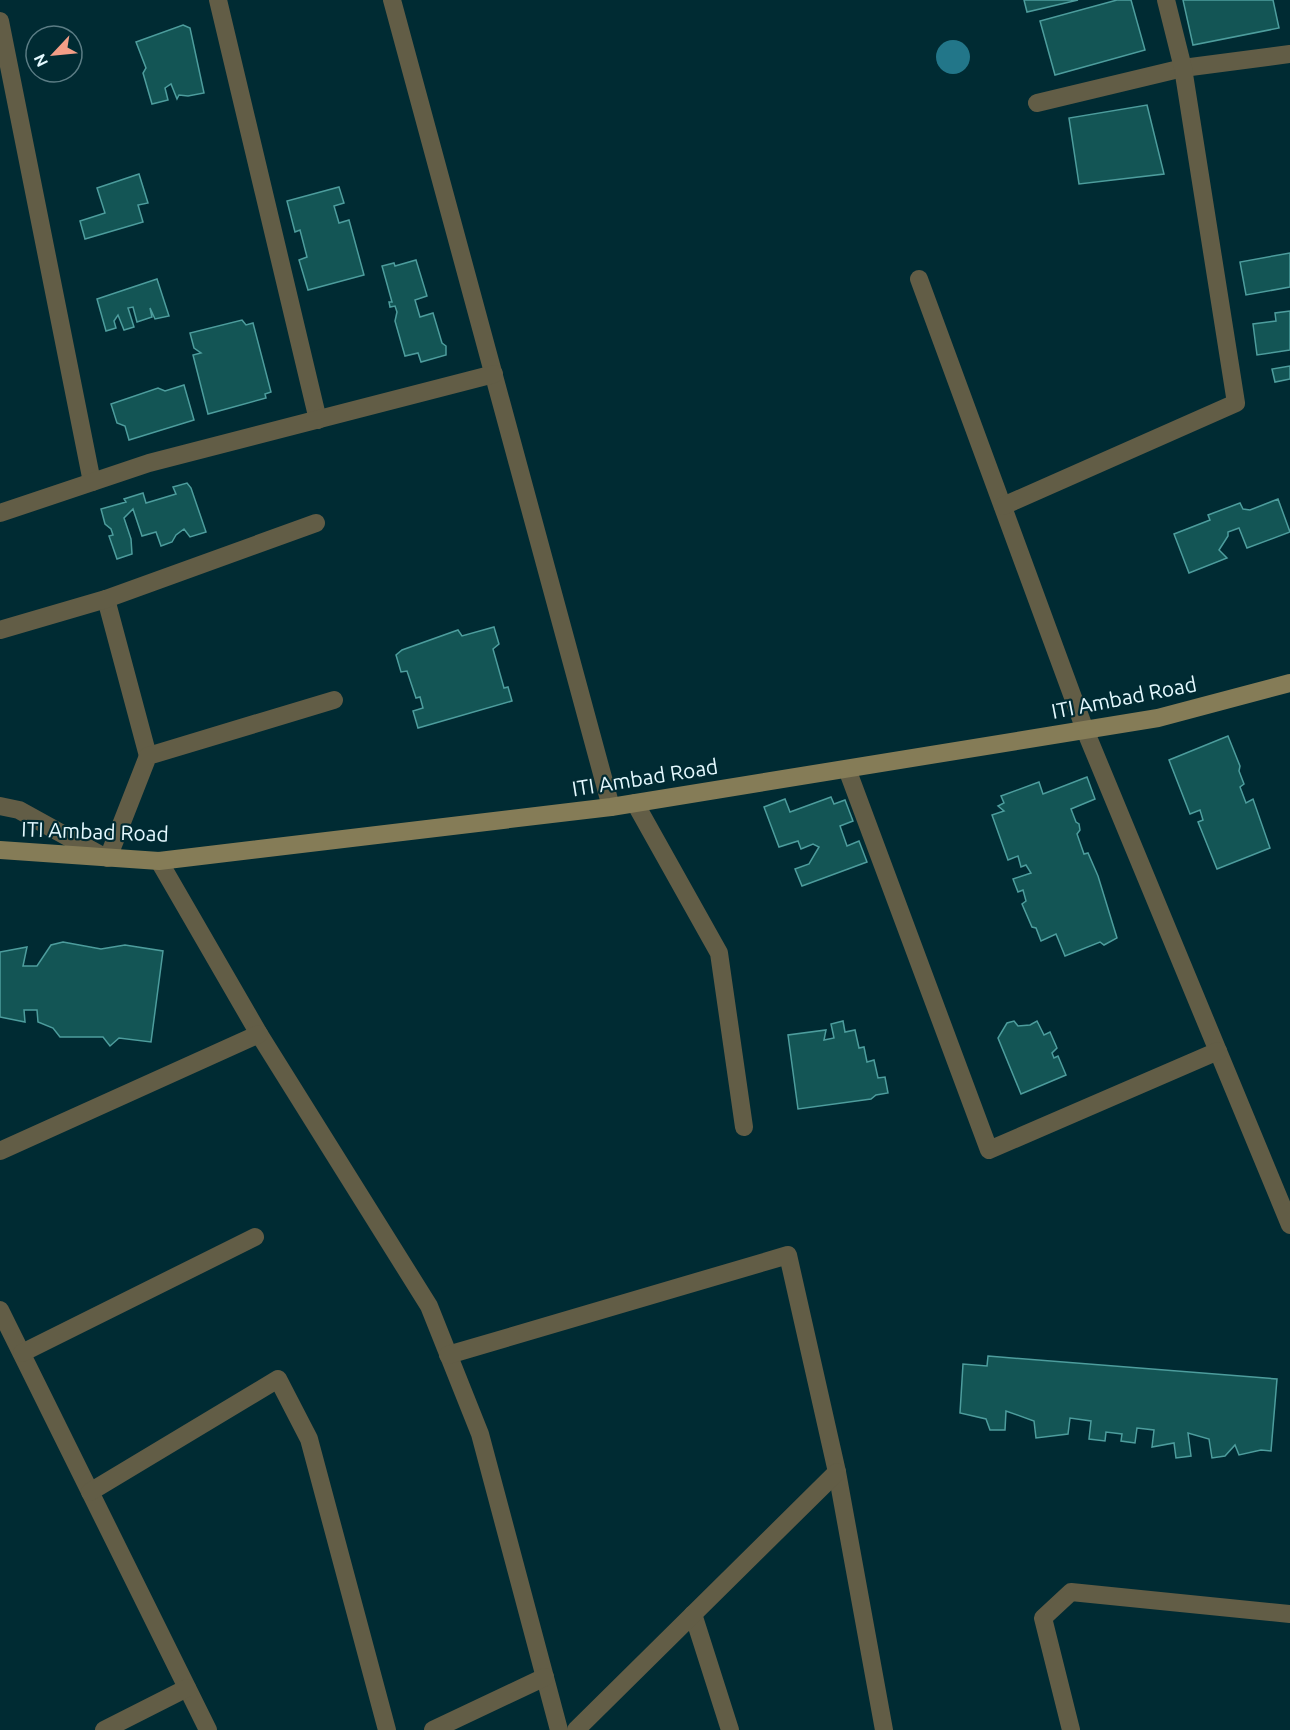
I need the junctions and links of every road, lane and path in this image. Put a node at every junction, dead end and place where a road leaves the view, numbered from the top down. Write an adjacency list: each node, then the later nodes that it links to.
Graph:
1 (218, 0): 10 (street)
2 (392, 0): 9 (street)
3 (1166, 0): 6 (street)
4 (0, 21): 11 (street)
5 (1290, 54): 6 (street)
6 (1183, 68): 7 (street); 12 (street)
7 (1037, 103)
8 (919, 279): 12 (street)
9 (494, 375): 10 (street); 24 (street)
10 (318, 420): 11 (street)
11 (92, 482): 13 (street)
12 (1003, 506): 19 (street)
13 (0, 513)
14 (316, 523): 15 (street)
15 (106, 599): 16 (street); 20 (street)
16 (0, 630)
17 (1290, 683): 19 (street, ITI Ambad Road)
18 (334, 700): 20 (street)
19 (1086, 730): 21 (street, ITI Ambad Road); 29 (street)
20 (148, 756): 26 (street)
21 (847, 769): 22 (street, ITI Ambad Road); 29 (street)
22 (635, 803): 24 (street, ITI Ambad Road); 30 (street)
23 (0, 806): 26 (street)
24 (611, 807): 27 (street, ITI Ambad Road)
25 (0, 850): 26 (street, ITI Ambad Road)
26 (106, 857): 27 (street, ITI Ambad Road)
27 (159, 861): 28 (street)
28 (259, 1034): 31 (street); 36 (street)
29 (1218, 1051): 32 (street)
30 (744, 1127)
31 (0, 1151)
32 (1290, 1225)
33 (255, 1237): 35 (street)
34 (0, 1310): 35 (street)
35 (22, 1353): 38 (street)
36 (448, 1355): 37 (street); 41 (street)
37 (837, 1472): 39 (street); 50 (street)
38 (90, 1492): 42 (street); 45 (street)
39 (693, 1614): 48 (street); 49 (street)
40 (1290, 1614): 51 (street)
41 (544, 1677): 46 (street); 47 (street)
42 (187, 1688): 43 (street); 44 (street)
43 (104, 1730)
44 (208, 1730)
45 (387, 1730)
46 (433, 1730)
47 (559, 1730)
48 (576, 1730)
49 (730, 1730)
50 (884, 1730)
51 (1071, 1730)

